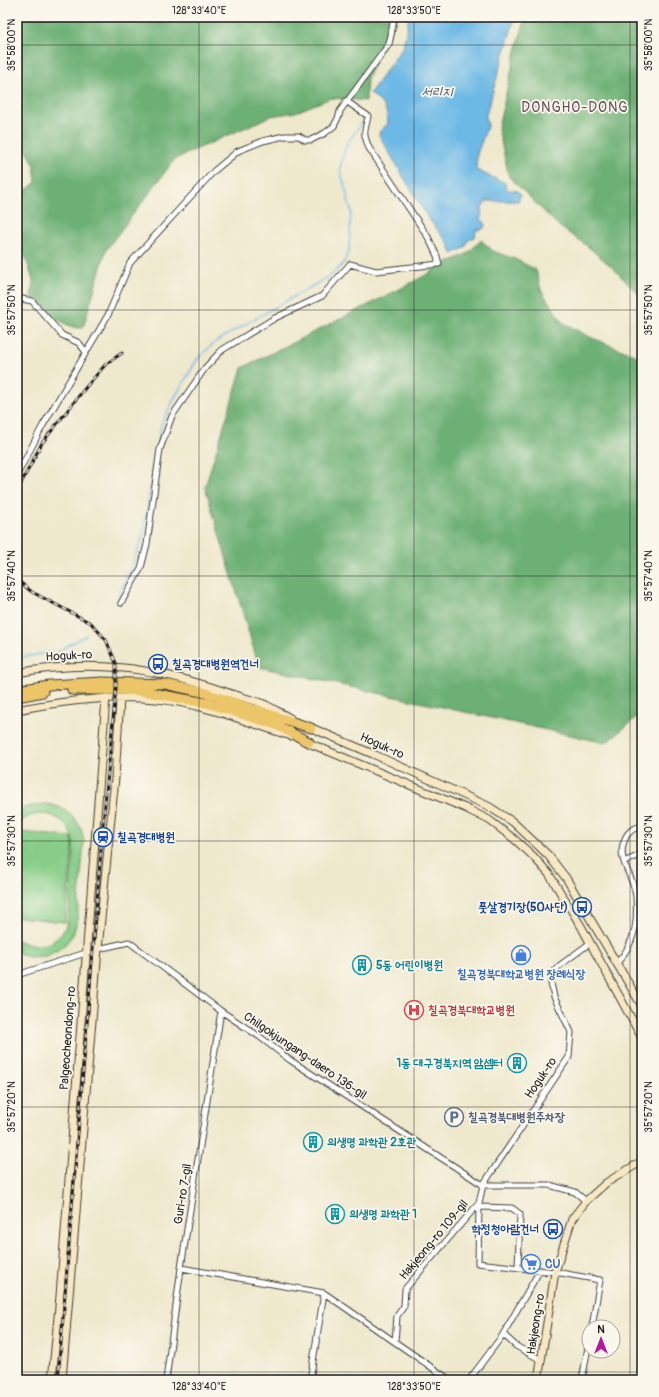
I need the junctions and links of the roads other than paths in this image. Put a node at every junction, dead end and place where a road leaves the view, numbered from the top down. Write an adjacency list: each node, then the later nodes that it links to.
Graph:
1 (394, 17): 2 (street)
2 (346, 101): 4 (street); 7 (street)
3 (17, 298): 4 (street)
4 (86, 352): 5 (street)
5 (19, 465): 6 (street)
6 (17, 475)
7 (121, 603)
8 (17, 673): 14 (main road, Hoguk-ro)
9 (17, 690): 14 (highway)
10 (17, 697): 15 (highway)
11 (106, 698): 12 (main road); 13 (main road); 21 (main road, Palgeocheondong-ro)
12 (120, 699): 15 (main road); 20 (main road, Palgeocheondong-ro)
13 (17, 710)
14 (311, 728): 22 (main road, Hoguk-ro)
15 (309, 742): 19 (main road)
16 (642, 827): 18 (street)
17 (642, 854): 18 (street)
18 (624, 862): 22 (street)
19 (590, 943): 26 (main road); 28 (street, Hoguk-ro)
20 (98, 949): 21 (street, Chilgokjungang-daero 136-gil); 25 (street, Chilgokjungang-daero 136-gil); 42 (main road, Palgeocheondong-ro)
21 (86, 954): 23 (street, Chilgokjungang-daero 136-gil); 41 (main road, Palgeocheondong-ro)
22 (617, 963): 24 (main road, Hoguk-ro)
23 (17, 974)
24 (642, 1006)
25 (221, 1011): 28 (street, Chilgokjungang-daero 136-gil); 31 (street, Guri-ro 7-gil)
26 (642, 1038)
27 (642, 1161): 29 (main road, Hakjeong-ro)
28 (483, 1185): 29 (street); 30 (street)
29 (586, 1201): 34 (main road, Hakjeong-ro)
30 (479, 1205): 32 (street); 32 (street); 38 (street, Hakjeong-ro 109-gil)
31 (181, 1268): 35 (street); 43 (street, Guri-ro 7-gil)
32 (518, 1268): 33 (street)
33 (540, 1270): 34 (street); 37 (street)
34 (555, 1272): 36 (street); 40 (main road, Hakjeong-ro)
35 (324, 1293): 38 (street); 44 (street)
36 (593, 1319)
37 (503, 1334): 40 (street); 46 (street)
38 (395, 1342): 45 (street)
39 (586, 1359): 48 (street)
40 (541, 1360): 47 (main road, Hakjeong-ro)
41 (52, 1380)
42 (62, 1380)
43 (166, 1380)
44 (310, 1380)
45 (450, 1380)
46 (469, 1380)
47 (538, 1380)
48 (582, 1380)

